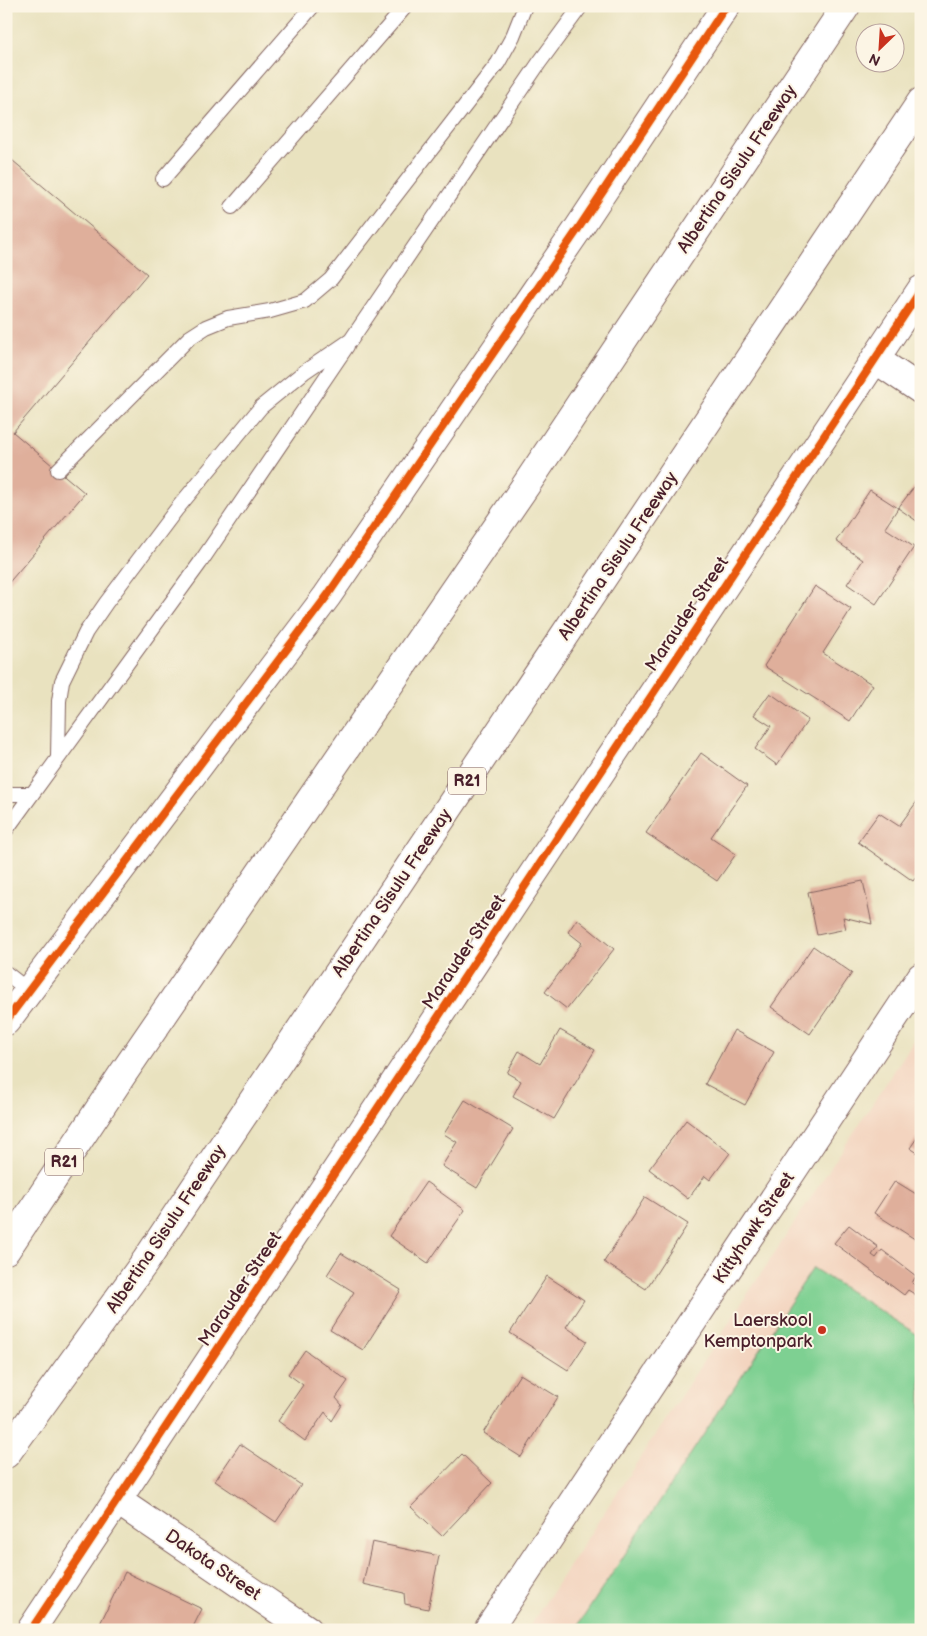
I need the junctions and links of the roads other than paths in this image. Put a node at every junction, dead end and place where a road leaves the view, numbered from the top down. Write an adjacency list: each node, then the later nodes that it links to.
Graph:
1 (312, 6): 8 (lane)
2 (406, 6): 9 (lane)
3 (525, 6): 14 (lane)
4 (581, 6): 11 (lane)
5 (726, 6): 21 (main road)
6 (846, 6): 23 (main road, Albertina Sisulu Freeway / R21)
7 (921, 102): 26 (main road, Albertina Sisulu Freeway / R21)
8 (163, 179)
9 (232, 207)
10 (921, 290): 12 (main road, Marauder Street)
11 (351, 340): 15 (lane); 15 (lane)
12 (875, 359): 13 (main road); 27 (main road, Marauder Street)
13 (921, 390)
14 (58, 470)
15 (58, 757): 17 (lane)
16 (6, 794): 17 (lane)
17 (32, 794): 18 (lane)
18 (6, 830)
19 (6, 973): 21 (lane)
20 (921, 977): 30 (main road, Kittyhawk Street)
21 (29, 991): 22 (main road)
22 (6, 1021)
23 (122, 1075): 24 (main road); 25 (main road, Albertina Sisulu Freeway / R21)
24 (6, 1216)
25 (6, 1250)
26 (6, 1454)
27 (118, 1501): 28 (main road, Marauder Street); 29 (main road, Dakota Street)
28 (31, 1630)
29 (308, 1630)
30 (488, 1630)

